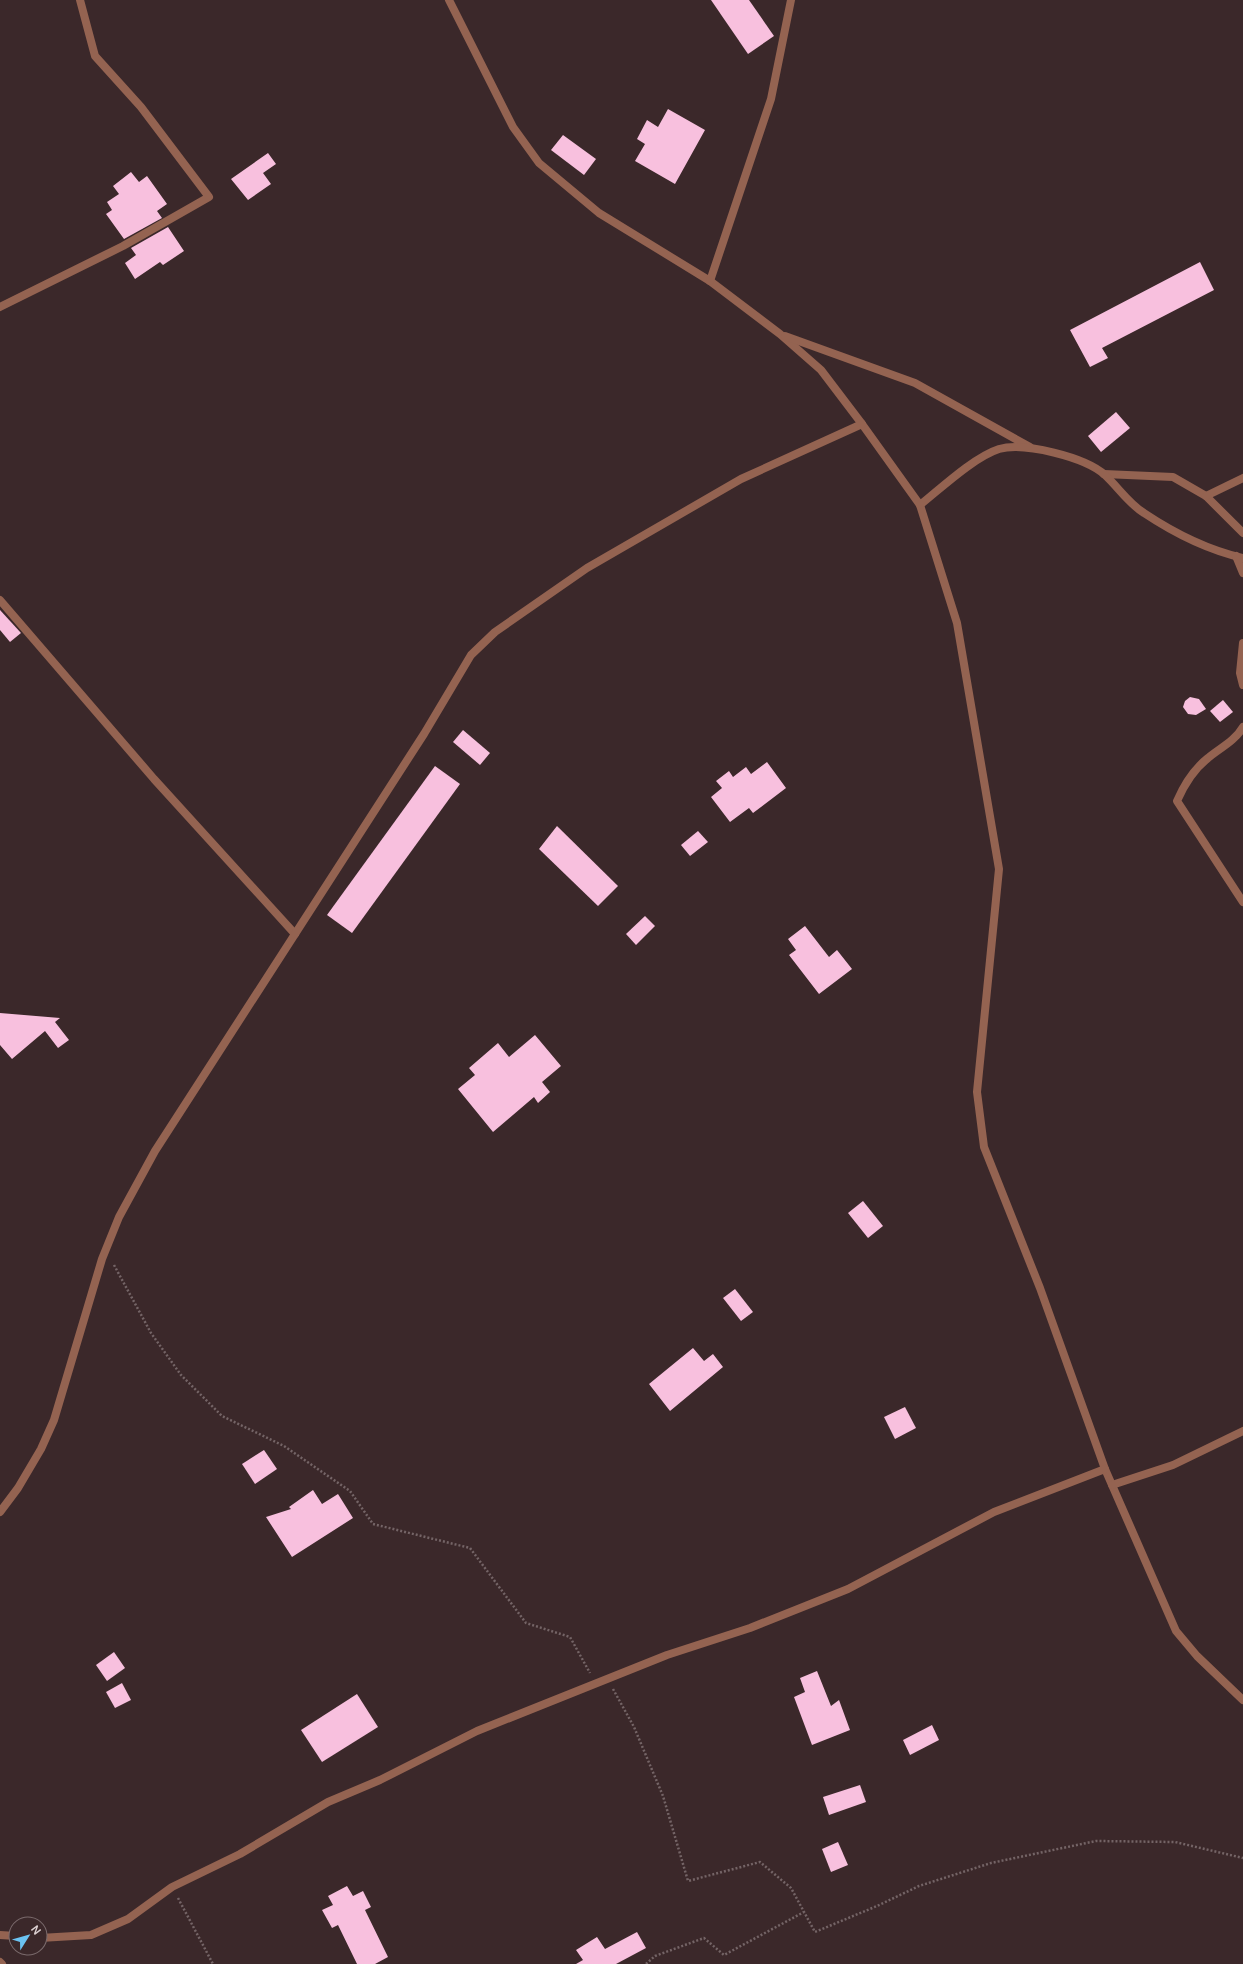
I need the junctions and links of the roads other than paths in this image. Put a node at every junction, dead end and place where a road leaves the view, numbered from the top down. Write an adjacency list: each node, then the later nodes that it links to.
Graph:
1 (80, 0): 5 (street)
2 (449, 0): 4 (street)
3 (791, 0): 4 (street)
4 (710, 281): 6 (street)
5 (0, 307)
6 (780, 334): 7 (street); 8 (street)
7 (862, 424): 12 (street); 21 (street)
8 (1031, 448): 9 (street); 12 (street)
9 (1104, 474): 11 (street); 14 (street)
10 (1243, 478): 11 (street)
11 (1206, 496): 13 (street)
12 (920, 505): 23 (street)
13 (1243, 533)
14 (1239, 557): 15 (street)
15 (1243, 574)
16 (0, 600): 21 (street)
17 (1243, 643): 18 (street)
18 (1243, 685)
19 (1243, 727): 20 (street)
20 (1243, 902)
21 (295, 934): 25 (street)
22 (1243, 1431): 24 (street)
23 (1105, 1469): 24 (street); 27 (street)
24 (1112, 1485): 26 (street)
25 (0, 1512)
26 (1243, 1700)
27 (48, 1938)
28 (0, 1962): 29 (street)
29 (2, 1964)

